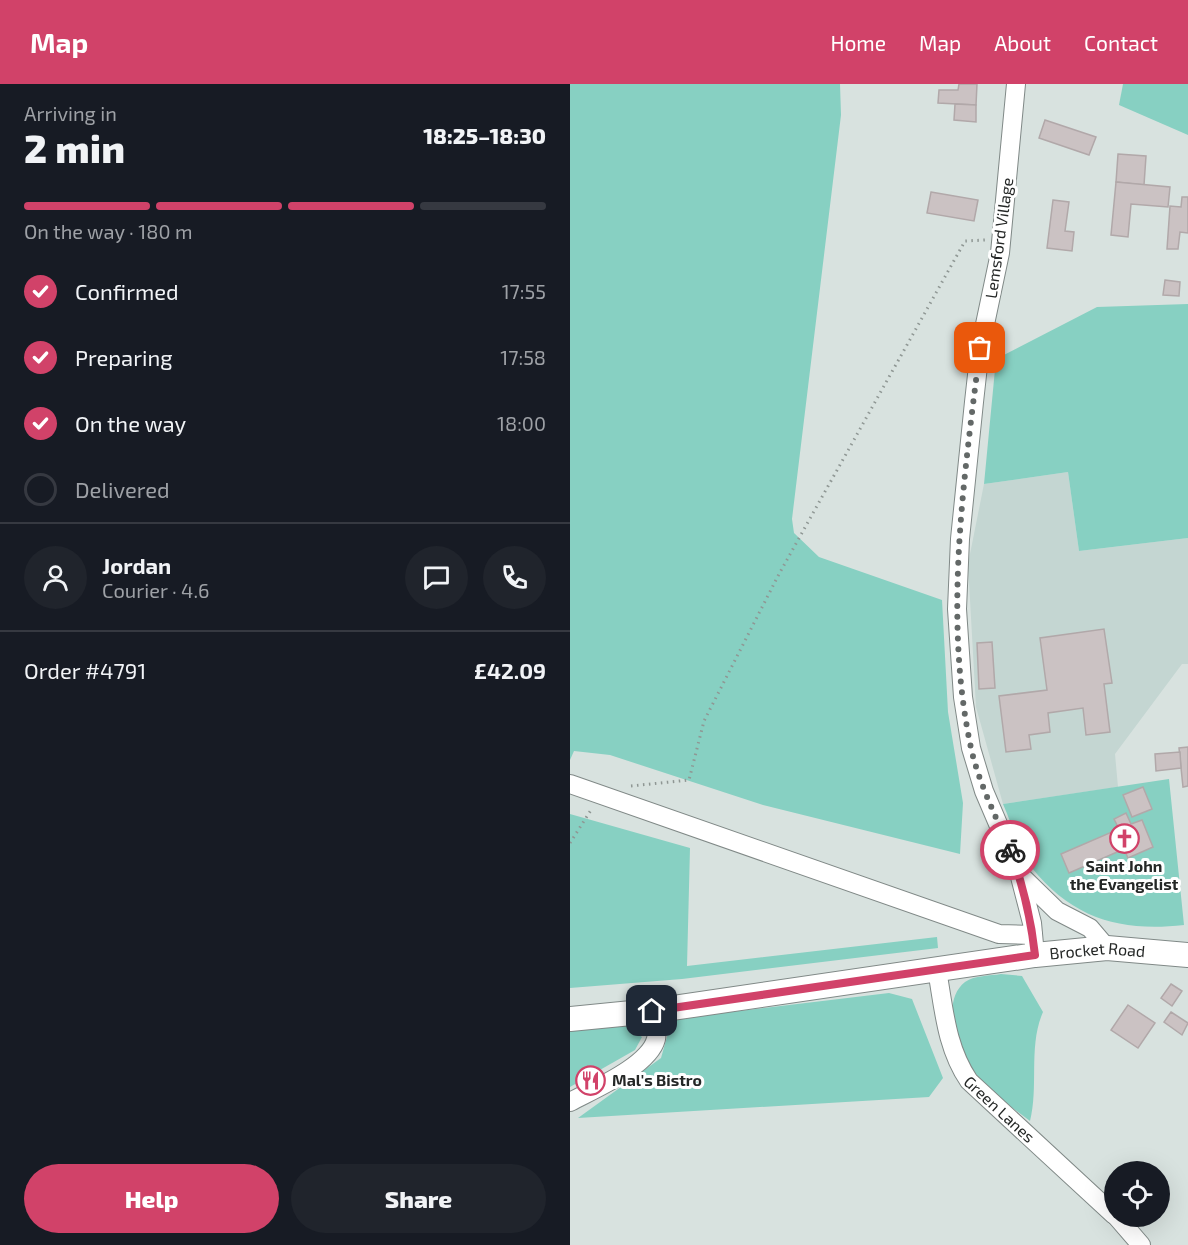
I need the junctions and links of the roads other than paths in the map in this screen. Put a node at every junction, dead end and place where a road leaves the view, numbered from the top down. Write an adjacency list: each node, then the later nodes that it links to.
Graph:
1 (1016, 84): 3 (street, Lemsford Village)
2 (570, 784): 4 (street)
3 (1019, 873): 4 (street, Lemsford Village); 5 (street)
4 (1034, 945): 5 (main road, Brocket Road); 7 (main road, Brocket Road)
5 (1107, 948): 6 (main road, Brocket Road)
6 (1188, 955)
7 (937, 970): 8 (main road, Brocket Road); 11 (street, Green Lanes)
8 (652, 1011): 9 (main road, Brocket Road); 10 (street)
9 (570, 1019)
10 (570, 1102)
11 (1104, 1206)
12 (1125, 1227): 13 (street, Green Lanes)
13 (1141, 1245)

